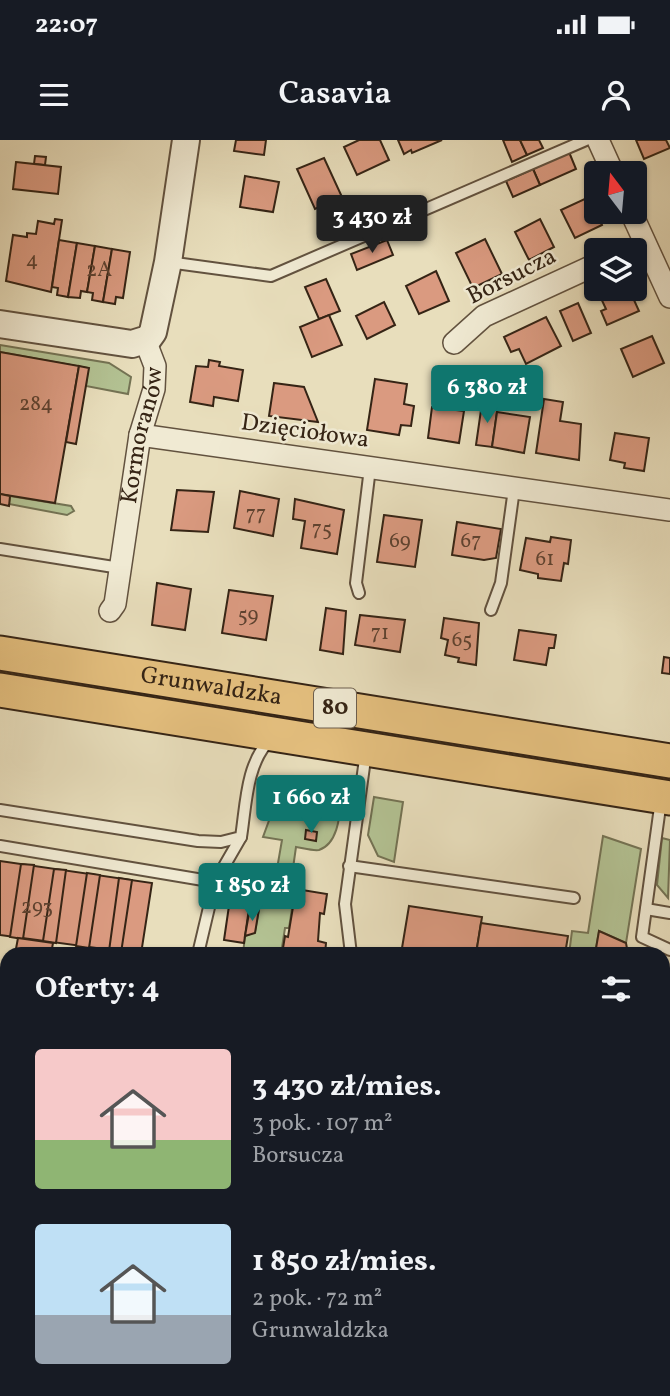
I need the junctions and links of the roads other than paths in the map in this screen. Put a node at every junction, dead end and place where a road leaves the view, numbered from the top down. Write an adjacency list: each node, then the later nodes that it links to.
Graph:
1 (186, 140): 5 (street, Kormoranów)
2 (586, 140): 5 (lane)
3 (598, 140): 4 (street)
4 (608, 161)
5 (167, 262): 10 (street, Kormoranów)
6 (647, 262): 8 (street)
7 (584, 270): 11 (street, Borsucza)
8 (670, 297)
9 (0, 324): 10 (street)
10 (145, 340): 12 (street, Kormoranów)
11 (454, 343)
12 (140, 435): 13 (street, Dzięciołowa); 17 (street, Kormoranów)
13 (370, 468): 14 (street, Dzięciołowa); 18 (lane)
14 (514, 489): 15 (street, Dzięciołowa); 19 (lane)
15 (670, 510)
16 (0, 549): 17 (lane)
17 (120, 568): 20 (street, Kormoranów)
18 (359, 593)
19 (491, 610)
20 (110, 611)
21 (0, 653): 25 (main road, Grunwaldzka / 80)
22 (0, 690): 23 (main road, Grunwaldzka / 80)
23 (276, 735): 24 (main road, Grunwaldzka / 80); 28 (lane)
24 (366, 749): 26 (main road, Grunwaldzka / 80); 30 (lane)
25 (670, 761)
26 (666, 797): 33 (lane)
27 (0, 810): 28 (lane)
28 (241, 837): 31 (lane)
29 (0, 846): 31 (lane)
30 (349, 866): 32 (lane); 36 (lane)
31 (215, 882): 35 (lane)
32 (574, 898)
33 (646, 909): 34 (lane); 37 (lane)
34 (670, 912)
35 (200, 947)
36 (350, 947)
37 (664, 947)

